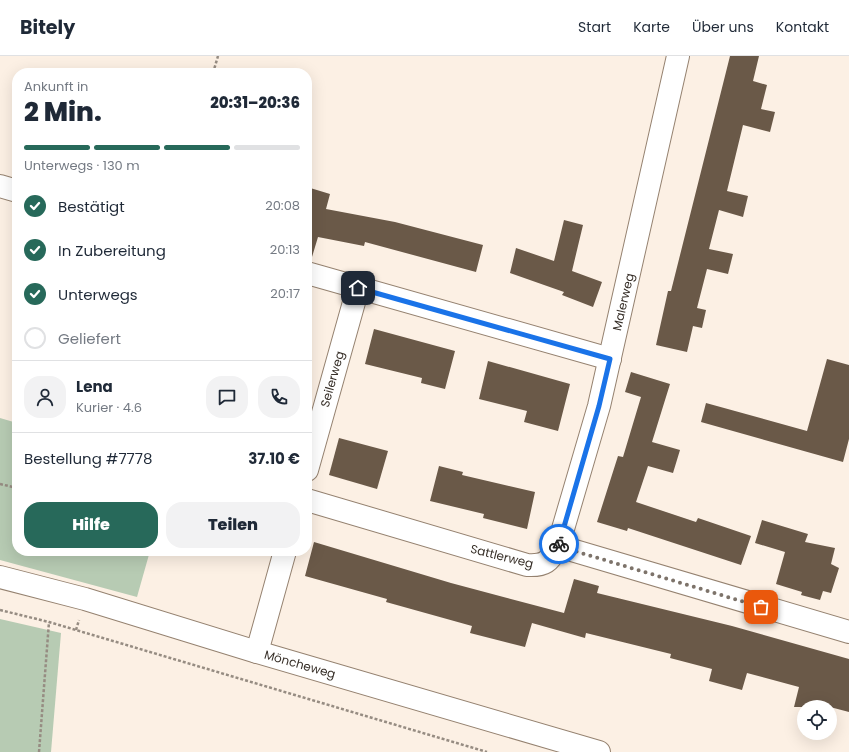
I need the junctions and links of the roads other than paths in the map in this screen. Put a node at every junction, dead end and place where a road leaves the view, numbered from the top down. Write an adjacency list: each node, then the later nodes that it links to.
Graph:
1 (678, 56): 6 (street, Malerweg)
2 (0, 186): 3 (street)
3 (12, 190)
4 (312, 274): 5 (street)
5 (358, 288): 6 (street); 7 (street, Seilerweg)
6 (610, 359): 9 (street, Malerweg)
7 (312, 452)
8 (312, 501): 9 (street, Sattlerweg)
9 (558, 546): 12 (street)
10 (284, 556): 13 (street)
11 (0, 577): 13 (street, Möncheweg)
12 (849, 632)
13 (258, 652): 14 (street, Möncheweg)
14 (599, 752)

